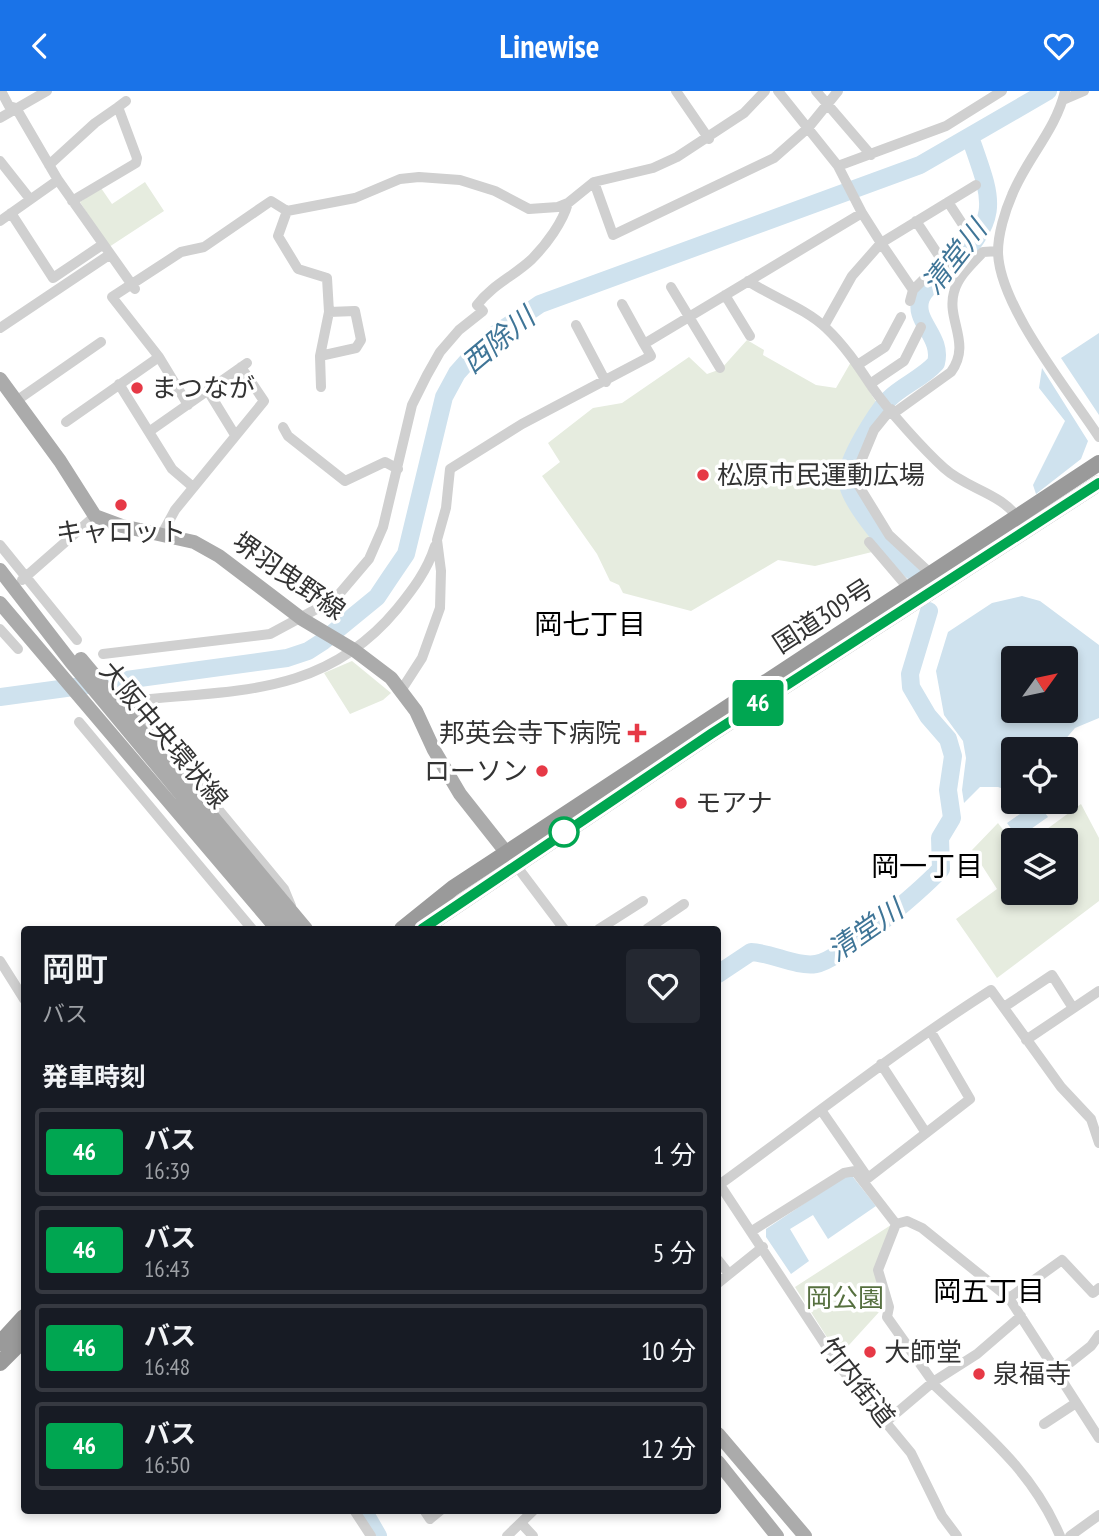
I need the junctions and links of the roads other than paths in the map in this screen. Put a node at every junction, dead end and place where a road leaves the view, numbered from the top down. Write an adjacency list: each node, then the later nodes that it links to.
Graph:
1 (1, 91): 12 (street)
2 (47, 91): 12 (street)
3 (676, 91): 15 (street)
4 (765, 91): 15 (street)
5 (778, 91): 14 (street)
6 (816, 91): 11 (street)
7 (838, 91): 11 (street)
8 (1002, 91): 16 (street)
9 (1084, 91): 10 (street)
10 (1064, 96): 35 (street)
11 (827, 105): 14 (street); 16 (street)
12 (16, 108): 13 (street); 18 (street)
13 (0, 118)
14 (808, 128): 19 (street); 21 (street)
15 (709, 139): 21 (street)
16 (871, 155): 19 (street)
17 (0, 161): 23 (street)
18 (49, 165): 20 (street); 24 (street)
19 (839, 168): 28 (street)
20 (58, 180): 23 (street); 24 (street)
21 (594, 182): 26 (street)
22 (976, 185): 25 (street)
23 (30, 199): 29 (street)
24 (72, 201): 34 (street)
25 (948, 202): 31 (street); 32 (street)
26 (568, 204): 27 (street); 72 (street)
27 (287, 211): 39 (street); 43 (street)
28 (861, 212): 33 (street); 38 (street)
29 (11, 213): 30 (street); 34 (street)
30 (0, 221)
31 (916, 221): 33 (street); 36 (street)
32 (969, 235)
33 (881, 243): 37 (street); 47 (street)
34 (105, 250): 39 (street); 49 (street)
35 (998, 251): 65 (street); 70 (street)
36 (945, 265)
37 (923, 280)
38 (748, 281): 41 (street); 47 (street)
39 (132, 286): 54 (street)
40 (671, 287): 44 (street)
41 (725, 295): 44 (street); 50 (street)
42 (622, 304): 52 (street)
43 (329, 312): 53 (street); 53 (street)
44 (689, 317): 52 (street); 56 (street)
45 (901, 317): 55 (street)
46 (576, 325): 58 (street)
47 (824, 326): 55 (street)
48 (921, 327): 61 (street)
49 (0, 328)
50 (750, 336)
51 (102, 342): 63 (street)
52 (644, 344): 58 (street)
53 (320, 356): 60 (street)
54 (159, 358): 59 (street); 64 (street)
55 (859, 364): 61 (street)
56 (720, 368)
57 (0, 379): 63 (main road)
58 (606, 382): 78 (street)
59 (119, 384): 66 (street); 68 (street)
60 (321, 387)
61 (872, 387): 65 (street)
62 (208, 391): 64 (street); 69 (street); 69 (street)
63 (16, 401): 75 (main road)
64 (188, 405): 68 (street)
65 (892, 410): 76 (street); 82 (street)
66 (66, 422)
67 (283, 428): 72 (street)
68 (150, 431): 74 (street)
69 (235, 435): 74 (street)
70 (1099, 437)
71 (1099, 463): 76 (highway, 国道309号)
72 (398, 468): 86 (street)
73 (1099, 483): 76 (highway, 国道309号)
74 (192, 487): 77 (street)
75 (95, 516): 77 (main road, 堺羽曳野線); 83 (street)
76 (1022, 524): 82 (highway, 国道309号); 97 (highway, 国道309号)
77 (162, 534): 86 (main road, 堺羽曳野線)
78 (437, 540): 90 (street); 92 (street)
79 (869, 542): 84 (street)
80 (0, 545): 83 (street)
81 (0, 570): 93 (main road)
82 (931, 574): 84 (highway, 国道309号)
83 (24, 578): 88 (street)
84 (909, 589): 97 (highway, 国道309号)
85 (4, 608): 94 (main road)
86 (305, 620): 90 (main road, 堺羽曳野線); 91 (street)
87 (0, 628): 89 (street)
88 (77, 640)
89 (18, 649)
90 (353, 649): 92 (main road, 堺羽曳野線); 100 (street)
91 (103, 655)
92 (402, 689): 97 (main road, 堺羽曳野線)
93 (108, 698): 96 (main road, 大阪中央環状線); 100 (main road)
94 (80, 702): 96 (main road, 大阪中央環状線); 102 (main road)
95 (79, 722): 101 (street)
96 (188, 814): 100 (main road, 大阪中央環状線); 103 (main road, 大阪中央環状線)
97 (511, 858): 104 (highway, 国道309号); 105 (highway, 国道309号); 106 (street)
98 (643, 901): 107 (street)
99 (684, 905): 108 (street)
100 (294, 923)
101 (249, 926)
102 (263, 926)
103 (275, 926)
104 (405, 926)
105 (426, 926)
106 (562, 926)
107 (604, 926)
108 (653, 926)
109 (0, 961): 111 (street)
110 (1099, 991): 113 (street)
111 (21, 994)
112 (1004, 1007): 113 (street); 114 (street); 115 (street)
113 (1073, 1008): 115 (street)
114 (930, 1032): 116 (street); 118 (street)
115 (1026, 1039): 119 (street)
116 (881, 1064): 117 (street); 118 (street)
117 (821, 1110): 120 (street); 121 (street)
118 (926, 1133): 120 (street)
119 (1099, 1143)
120 (868, 1178): 123 (street)
121 (721, 1181)
122 (721, 1187): 125 (street, 竹内街道)
123 (879, 1202): 124 (street); 125 (street)
124 (895, 1224): 131 (street); 139 (street)
125 (752, 1231): 126 (street, 竹内街道)
126 (763, 1247): 128 (street); 141 (street, 竹内街道)
127 (721, 1265): 128 (street)
128 (729, 1274): 129 (street)
129 (721, 1281)
130 (1099, 1289): 131 (street)
131 (1009, 1298): 132 (street)
132 (1021, 1316): 138 (street); 139 (street)
133 (21, 1320): 136 (highway)
134 (1099, 1335): 138 (street)
135 (21, 1342): 137 (highway)
136 (0, 1343)
137 (0, 1363)
138 (1057, 1373): 140 (street)
139 (933, 1383): 141 (street); 156 (street)
140 (1076, 1403): 142 (street); 144 (street)
141 (887, 1421): 155 (street, 竹内街道)
142 (1044, 1425)
143 (721, 1438): 154 (main road)
144 (1099, 1438)
145 (721, 1466): 153 (main road)
146 (357, 1514): 150 (street)
147 (530, 1514): 149 (street)
148 (1099, 1515): 157 (street)
149 (521, 1523): 151 (street); 152 (street)
150 (371, 1536)
151 (508, 1536)
152 (533, 1536)
153 (777, 1536)
154 (805, 1536)
155 (957, 1536)
156 (1060, 1536)
157 (1070, 1536)

